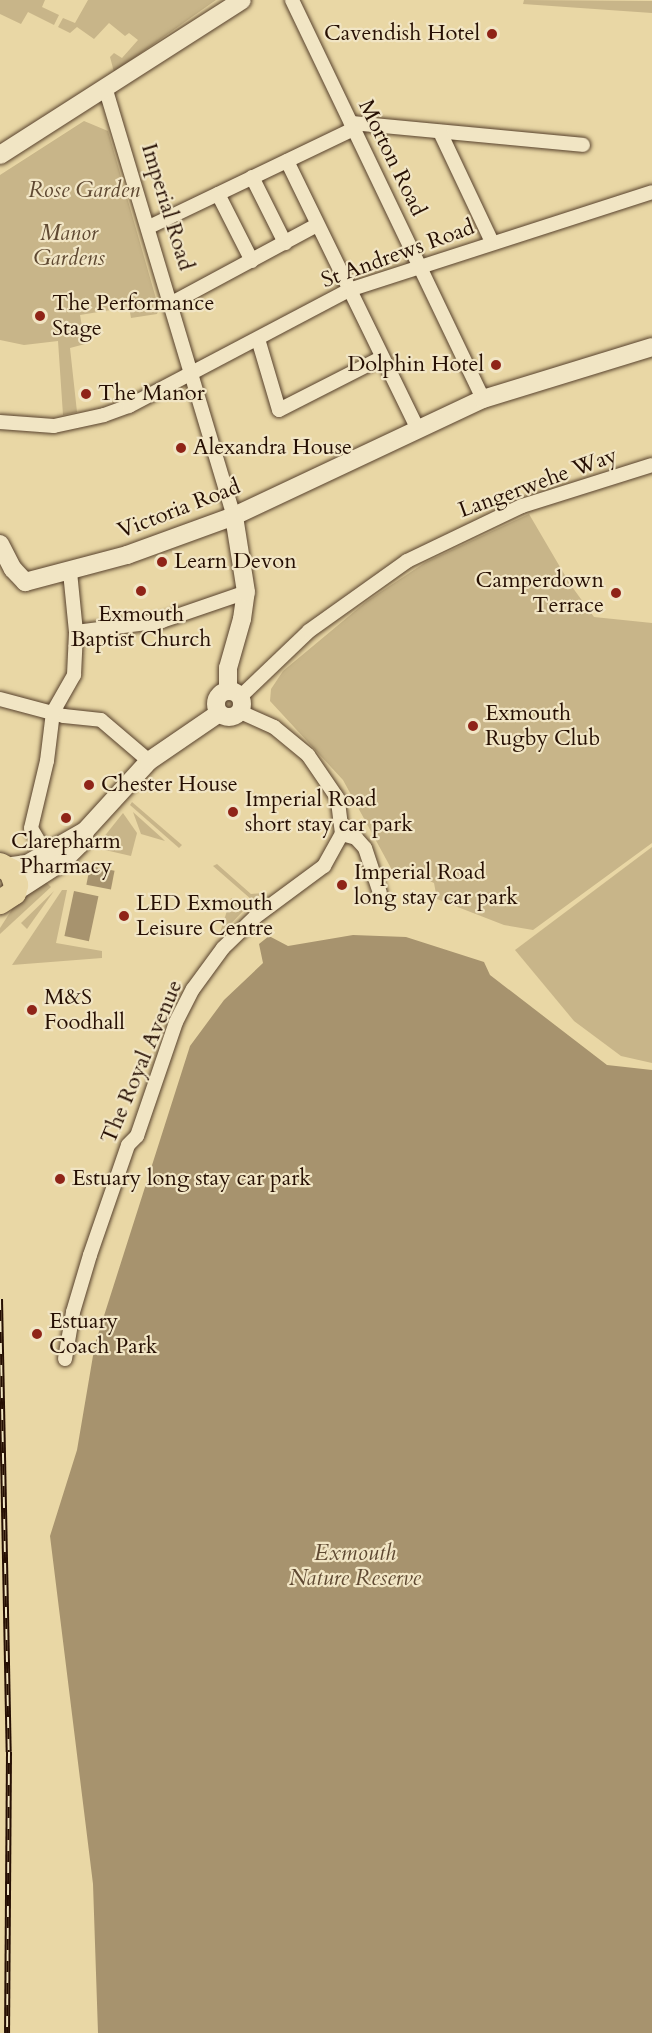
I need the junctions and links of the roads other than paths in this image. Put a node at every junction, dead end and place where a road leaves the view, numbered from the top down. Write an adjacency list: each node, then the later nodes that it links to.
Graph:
1 (242, 0): 3 (street)
2 (292, 0): 4 (street, Morton Road)
3 (105, 87): 7 (street); 13 (street, Imperial Road)
4 (352, 126): 5 (street); 8 (street); 17 (street, Morton Road)
5 (440, 132): 6 (street); 14 (street)
6 (583, 146)
7 (0, 155)
8 (287, 161): 9 (street); 12 (street)
9 (252, 177): 11 (street); 15 (street)
10 (652, 192): 14 (street, St Andrews Road)
11 (218, 194): 13 (street); 16 (street)
12 (317, 225): 15 (street); 18 (street)
13 (149, 227): 19 (street, Imperial Road)
14 (492, 242): 17 (street, St Andrews Road)
15 (285, 243): 16 (street)
16 (252, 261): 19 (street)
17 (420, 264): 18 (street, St Andrews Road); 24 (street, Morton Road)
18 (349, 290): 20 (street, St Andrews Road); 22 (street)
19 (171, 303): 23 (street, Imperial Road)
20 (258, 339): 22 (street); 23 (street, St Andrews Road)
21 (652, 346): 24 (street, Victoria Road)
22 (381, 358): 26 (street)
23 (192, 373): 25 (street, St Andrews Road); 28 (street, Imperial Road)
24 (483, 399): 26 (street, Victoria Road)
25 (0, 422)
26 (417, 428): 28 (street, Victoria Road)
27 (652, 465): 34 (street, Langerwehe Way)
28 (234, 516): 30 (street, Victoria Road); 31 (street, Imperial Road)
29 (0, 544): 30 (street, Victoria Road)
30 (70, 572): 32 (street)
31 (246, 592): 32 (street); 34 (street, Imperial Road)
32 (76, 632): 35 (street)
33 (0, 699): 35 (street)
34 (236, 700): 36 (street, Imperial Road); 38 (street)
35 (53, 712): 36 (street); 39 (street)
36 (149, 761): 37 (street)
37 (85, 831): 39 (street); 42 (street)
38 (342, 834): 41 (street); 43 (street, The Royal Avenue)
39 (46, 855): 40 (street)
40 (3, 866): 42 (highway)
41 (380, 893)
42 (5, 902)
43 (65, 1359)

